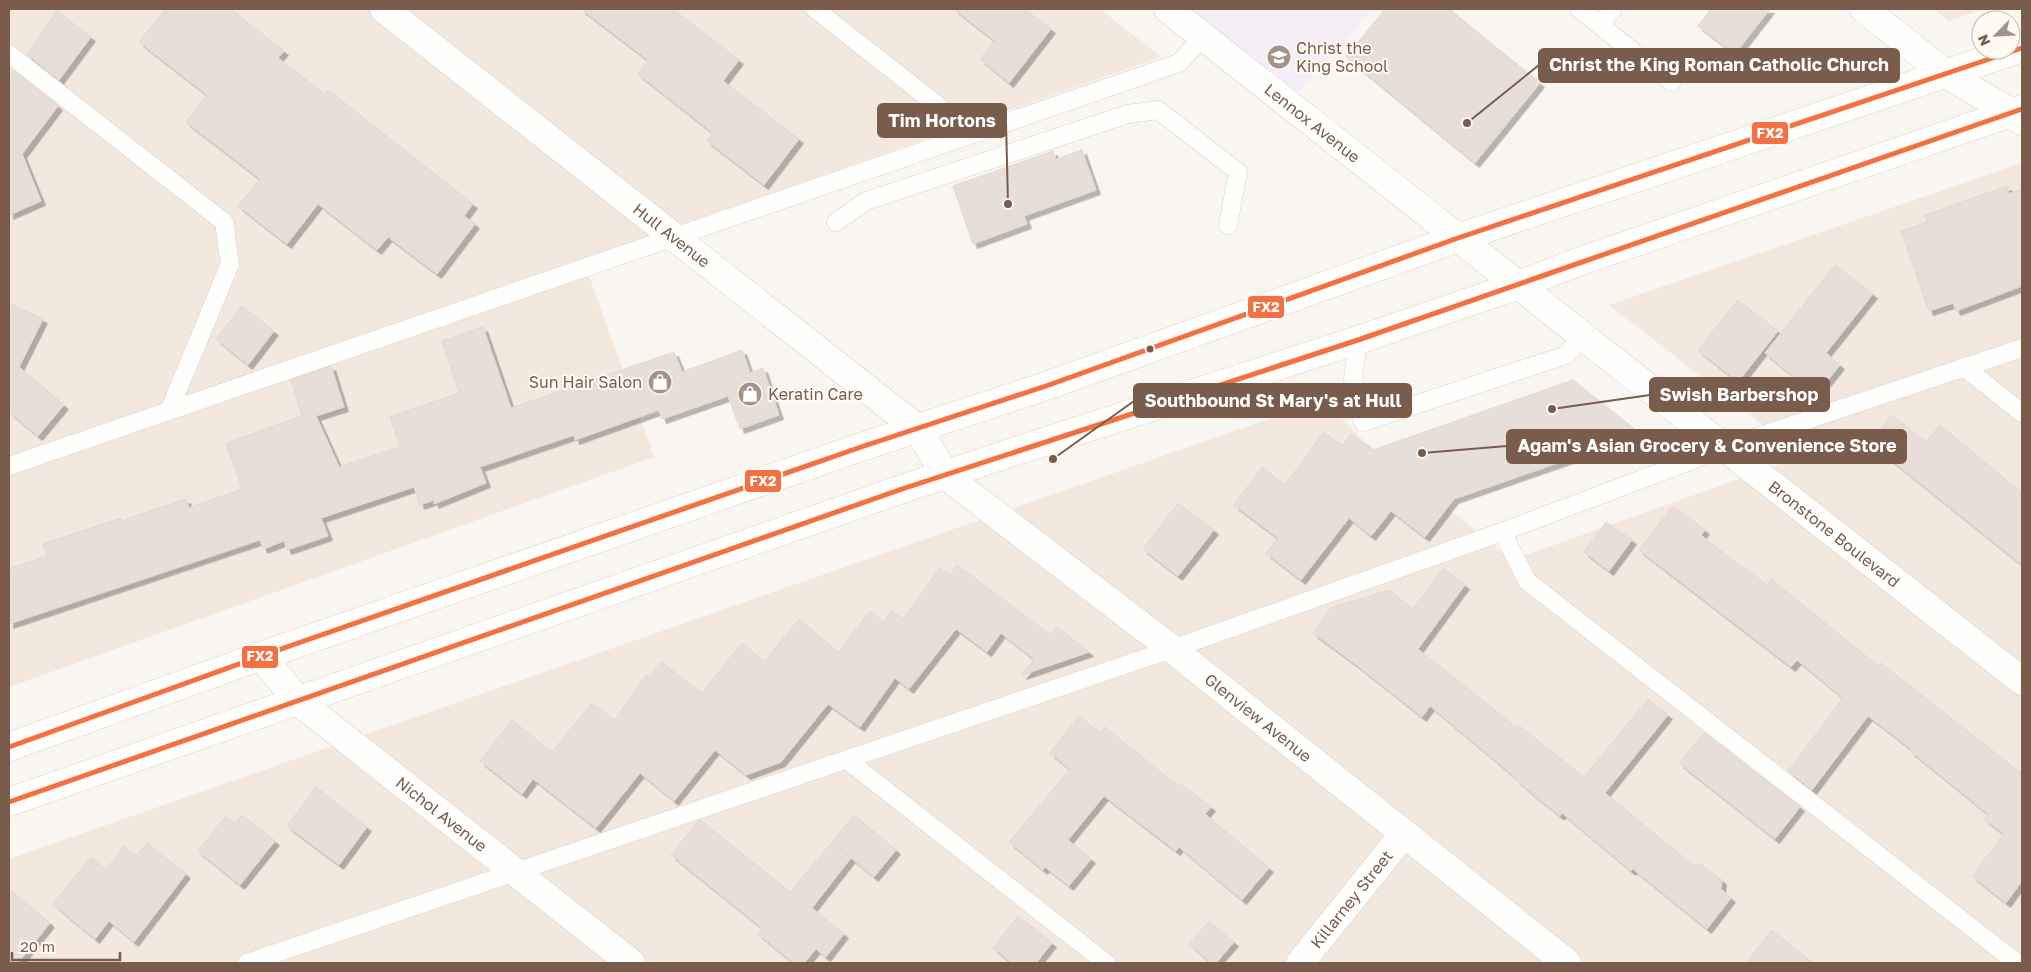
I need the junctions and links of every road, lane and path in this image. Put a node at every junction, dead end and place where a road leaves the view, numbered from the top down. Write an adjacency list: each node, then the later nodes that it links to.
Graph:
1 (384, 9): 17 (main road, Hull Avenue)
2 (815, 9): 14 (lane)
3 (1168, 9): 8 (main road, Lennox Avenue)
4 (1579, 9): 7 (lane)
5 (1613, 9): 7 (lane)
6 (1864, 9): 11 (main road)
7 (1600, 25): 12 (lane)
8 (1203, 37): 14 (lane); 18 (main road, Lennox Avenue)
9 (2022, 48): 11 (main road)
10 (9, 54): 24 (lane)
11 (1946, 74): 13 (main road); 18 (main road)
12 (1672, 82)
13 (2019, 115): 19 (main road)
14 (974, 134): 17 (lane)
15 (836, 222): 16 (lane)
16 (1228, 225)
17 (673, 236): 24 (lane); 26 (main road, Hull Avenue)
18 (1458, 238): 19 (main road, Bronstone Boulevard); 26 (main road)
19 (1519, 285): 20 (main road, Bronstone Boulevard); 21 (main road)
20 (1584, 336): 21 (lane); 27 (main road, Bronstone Boulevard)
21 (1358, 340): 29 (main road)
22 (2022, 348): 23 (lane)
23 (1964, 367): 25 (lane); 27 (lane)
24 (169, 410): 28 (lane)
25 (2022, 412)
26 (918, 429): 29 (main road, Hull Avenue); 32 (main road)
27 (1724, 448): 30 (lane); 33 (main road, Bronstone Boulevard)
28 (9, 466)
29 (946, 476): 31 (main road, Glenview Avenue); 34 (main road)
30 (1502, 532): 31 (lane); 45 (lane)
31 (1172, 649): 36 (lane); 38 (main road, Glenview Avenue)
32 (261, 656): 34 (main road, Nichol Avenue); 35 (main road)
33 (2022, 681)
34 (299, 702): 37 (main road); 39 (main road, Nichol Avenue)
35 (9, 747)
36 (847, 760): 39 (lane); 42 (lane)
37 (9, 802)
38 (1403, 835): 43 (main road, Killarney Street); 44 (main road, Glenview Avenue)
39 (515, 873): 40 (lane); 41 (main road, Nichol Avenue)
40 (247, 963)
41 (631, 963)
42 (1106, 963)
43 (1300, 963)
44 (1567, 963)
45 (2017, 963)

